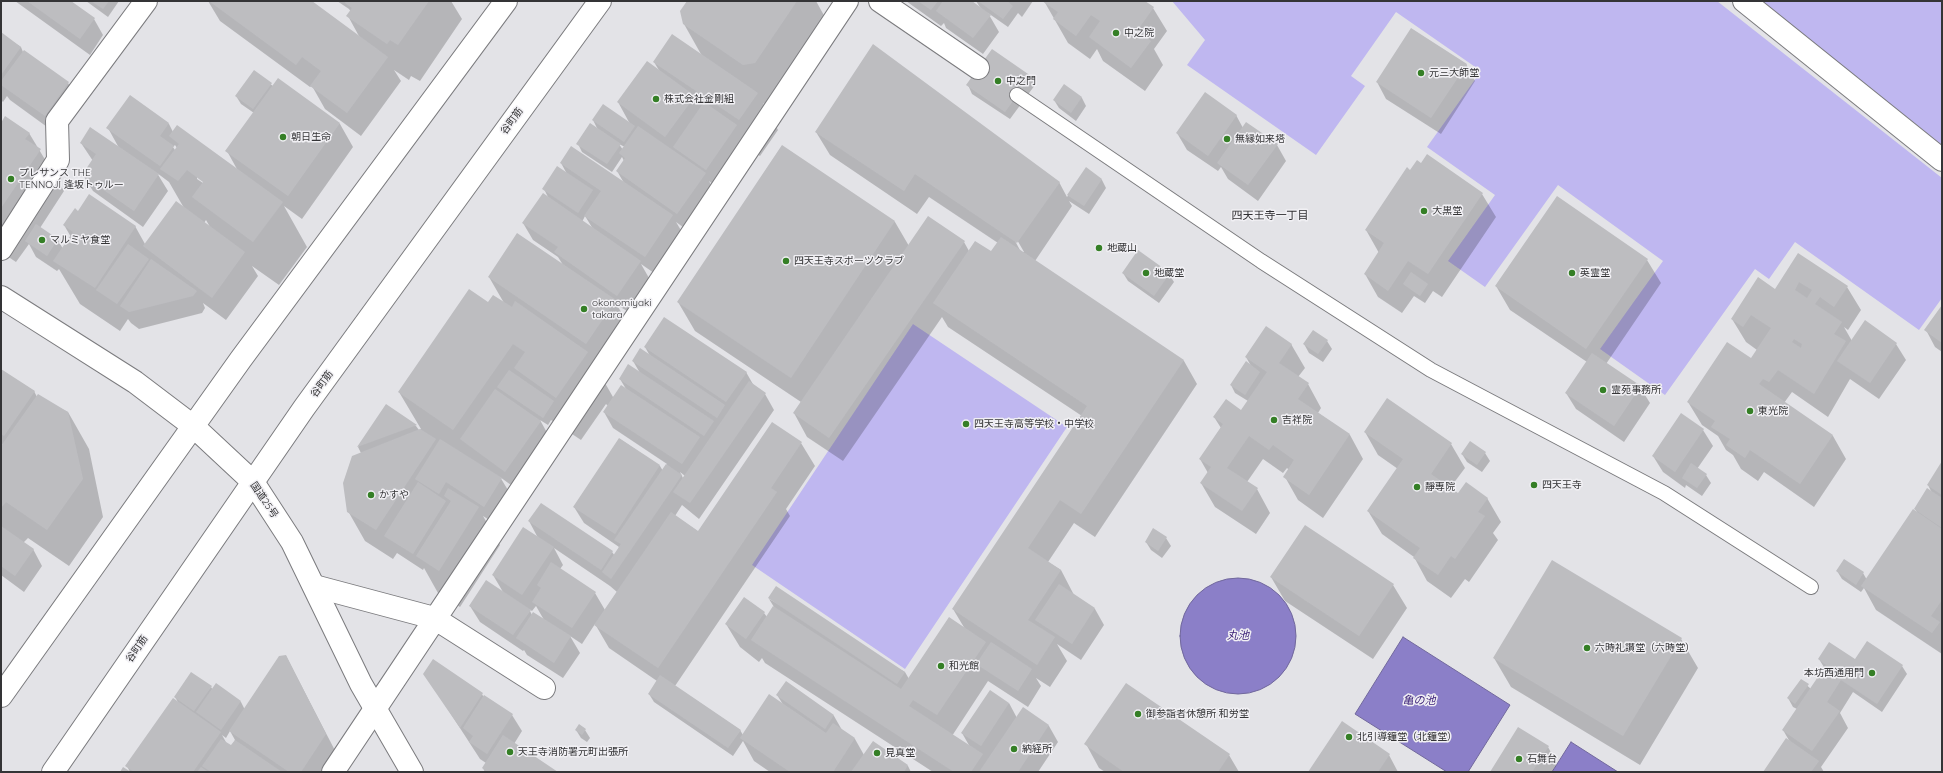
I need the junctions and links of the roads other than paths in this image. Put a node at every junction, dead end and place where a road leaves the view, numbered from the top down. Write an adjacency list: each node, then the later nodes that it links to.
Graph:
1 (146, 1): 10 (main road)
2 (600, 1): 13 (main road, 谷町筋)
3 (847, 1): 16 (main road)
4 (880, 1): 7 (main road)
5 (1744, 1): 9 (main road)
6 (499, 3): 12 (main road)
7 (978, 68)
8 (1017, 95): 15 (lane)
9 (1942, 160)
10 (1, 249)
11 (1, 297): 12 (main road, 国道25号)
12 (192, 426): 13 (main road, 国道25号); 18 (main road)
13 (253, 482): 14 (main road, 国道25号); 20 (main road, 谷町筋)
14 (314, 586): 16 (main road); 19 (main road, 国道25号)
15 (1811, 587)
16 (434, 618): 17 (main road); 19 (main road)
17 (544, 688)
18 (1, 696)
19 (375, 710): 21 (main road); 22 (main road, 国道25号)
20 (53, 772)
21 (333, 772)
22 (412, 772)

